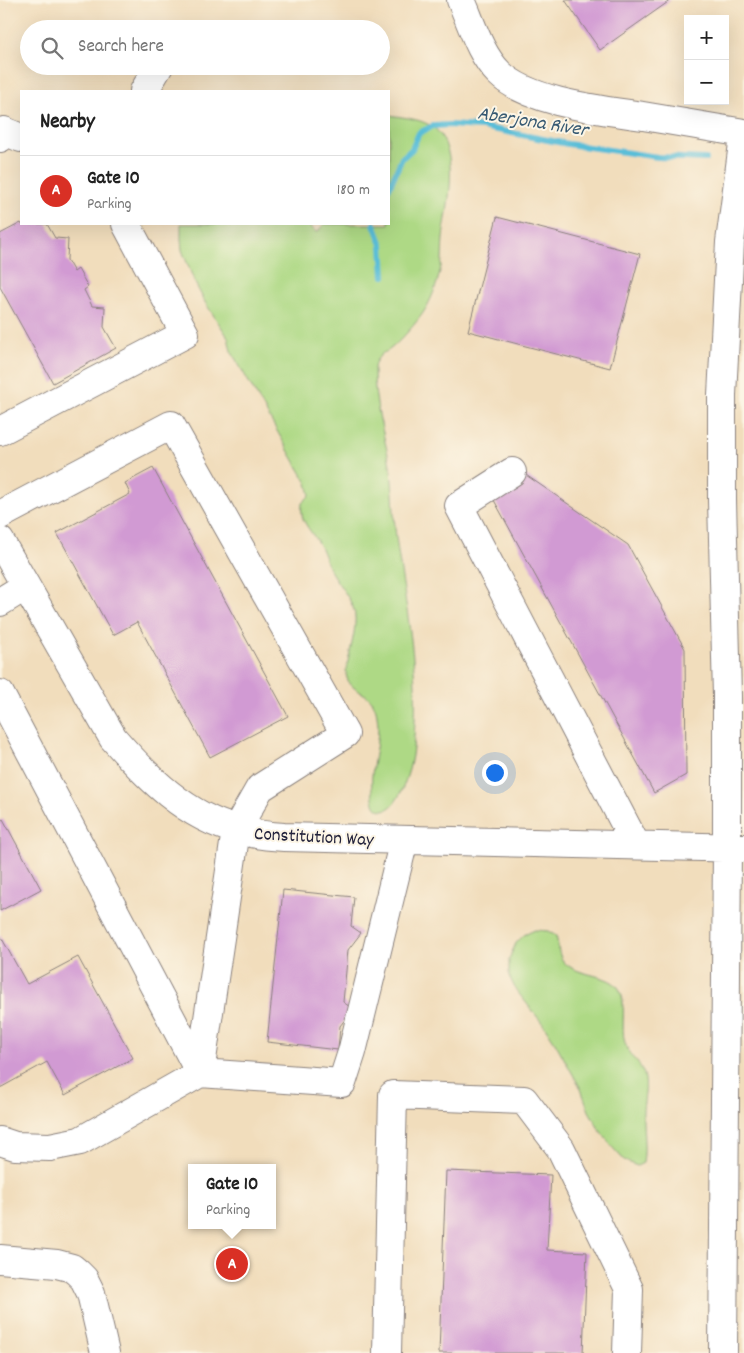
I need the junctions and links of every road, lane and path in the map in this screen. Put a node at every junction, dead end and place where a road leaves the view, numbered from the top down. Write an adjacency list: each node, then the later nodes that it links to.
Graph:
1 (461, 0): 4 (street)
2 (154, 75): 3 (street)
3 (145, 90)
4 (744, 134): 7 (street)
5 (0, 138): 6 (street)
6 (20, 138)
7 (739, 208): 16 (street)
8 (127, 225): 9 (street)
9 (0, 431)
10 (512, 472): 19 (street)
11 (0, 515): 17 (street)
12 (0, 541): 13 (street, Constitution Way)
13 (26, 586): 14 (street); 17 (street, Constitution Way)
14 (0, 602)
15 (0, 694): 21 (street)
16 (735, 696): 20 (street)
17 (236, 830): 18 (street, Constitution Way); 21 (street)
18 (404, 840): 19 (street, Constitution Way); 21 (street)
19 (636, 845): 20 (street, Constitution Way)
20 (735, 848): 27 (street)
21 (200, 1073): 22 (street)
22 (0, 1141)
23 (0, 1259): 24 (street)
24 (105, 1353)
25 (387, 1353): 26 (street)
26 (627, 1353)
27 (723, 1353)

